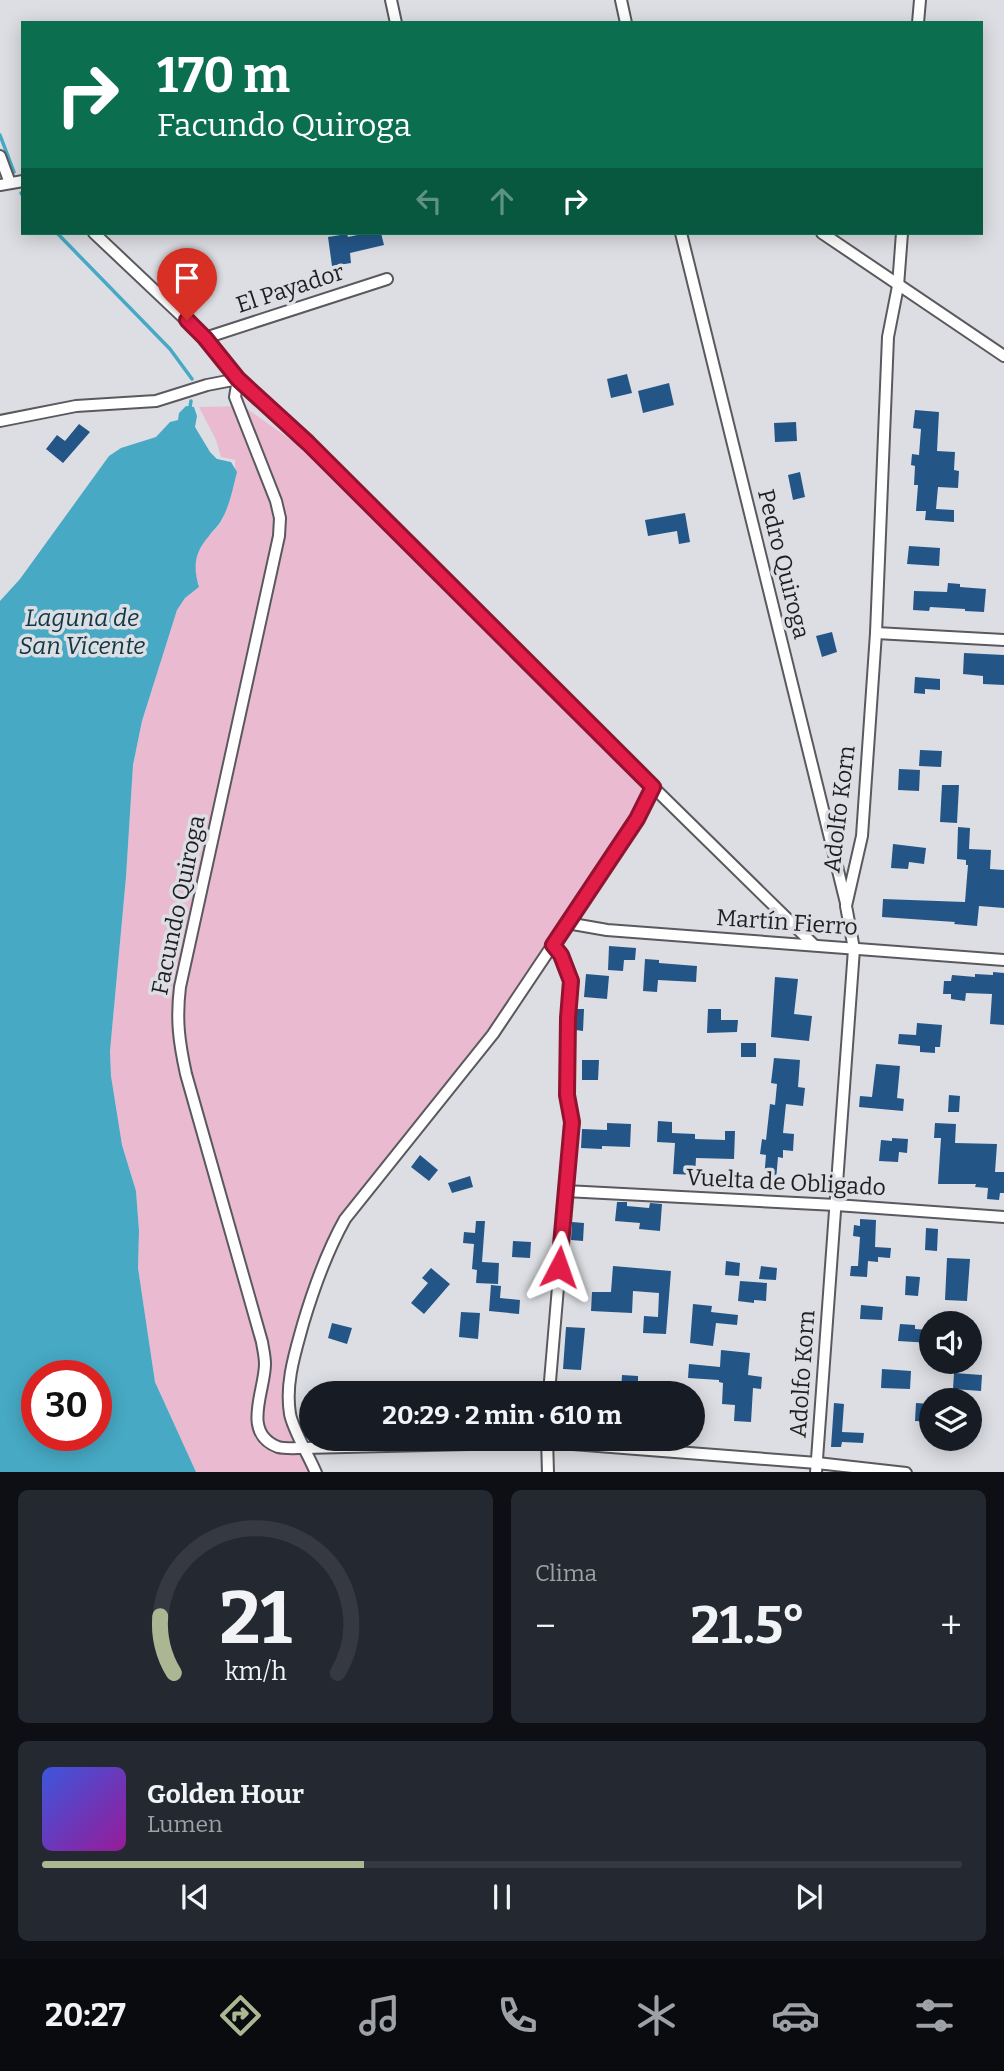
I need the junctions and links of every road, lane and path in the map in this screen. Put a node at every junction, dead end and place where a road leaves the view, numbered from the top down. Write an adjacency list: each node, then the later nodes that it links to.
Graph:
1 (391, 0): 4 (street)
2 (621, 0): 5 (street)
3 (920, 0): 6 (street)
4 (396, 21)
5 (626, 21)
6 (918, 21)
7 (0, 156): 8 (street)
8 (5, 184)
9 (96, 235): 15 (street)
10 (681, 235): 22 (street, Pedro Quiroga)
11 (825, 235): 14 (street)
12 (902, 235): 14 (street, Adolfo Korn)
13 (387, 279): 15 (street, El Payador)
14 (898, 286): 16 (street); 19 (street, Adolfo Korn)
15 (205, 338): 17 (street)
16 (1004, 356)
17 (238, 379): 18 (street); 21 (street); 33 (street, Facundo Quiroga)
18 (0, 421)
19 (876, 634): 20 (street); 22 (street, Adolfo Korn)
20 (1004, 640)
21 (653, 787): 23 (street); 24 (street)
22 (846, 906): 26 (street, Adolfo Korn)
23 (566, 923): 24 (street, Martín Fierro); 25 (street)
24 (813, 944): 26 (street, Martín Fierro)
25 (553, 945): 28 (street); 32 (street)
26 (854, 949): 27 (street, Martín Fierro); 29 (street, Adolfo Korn)
27 (1004, 960)
28 (565, 1191): 29 (street, Vuelta de Obligado); 31 (street)
29 (836, 1205): 30 (street, Vuelta de Obligado); 37 (street, Adolfo Korn)
30 (1004, 1217)
31 (550, 1381)
32 (299, 1436)
33 (299, 1448)
34 (306, 1451): 38 (street)
35 (547, 1451): 39 (street)
36 (653, 1451): 37 (street)
37 (816, 1468): 40 (street)
38 (316, 1472)
39 (548, 1472)
40 (906, 1472)

